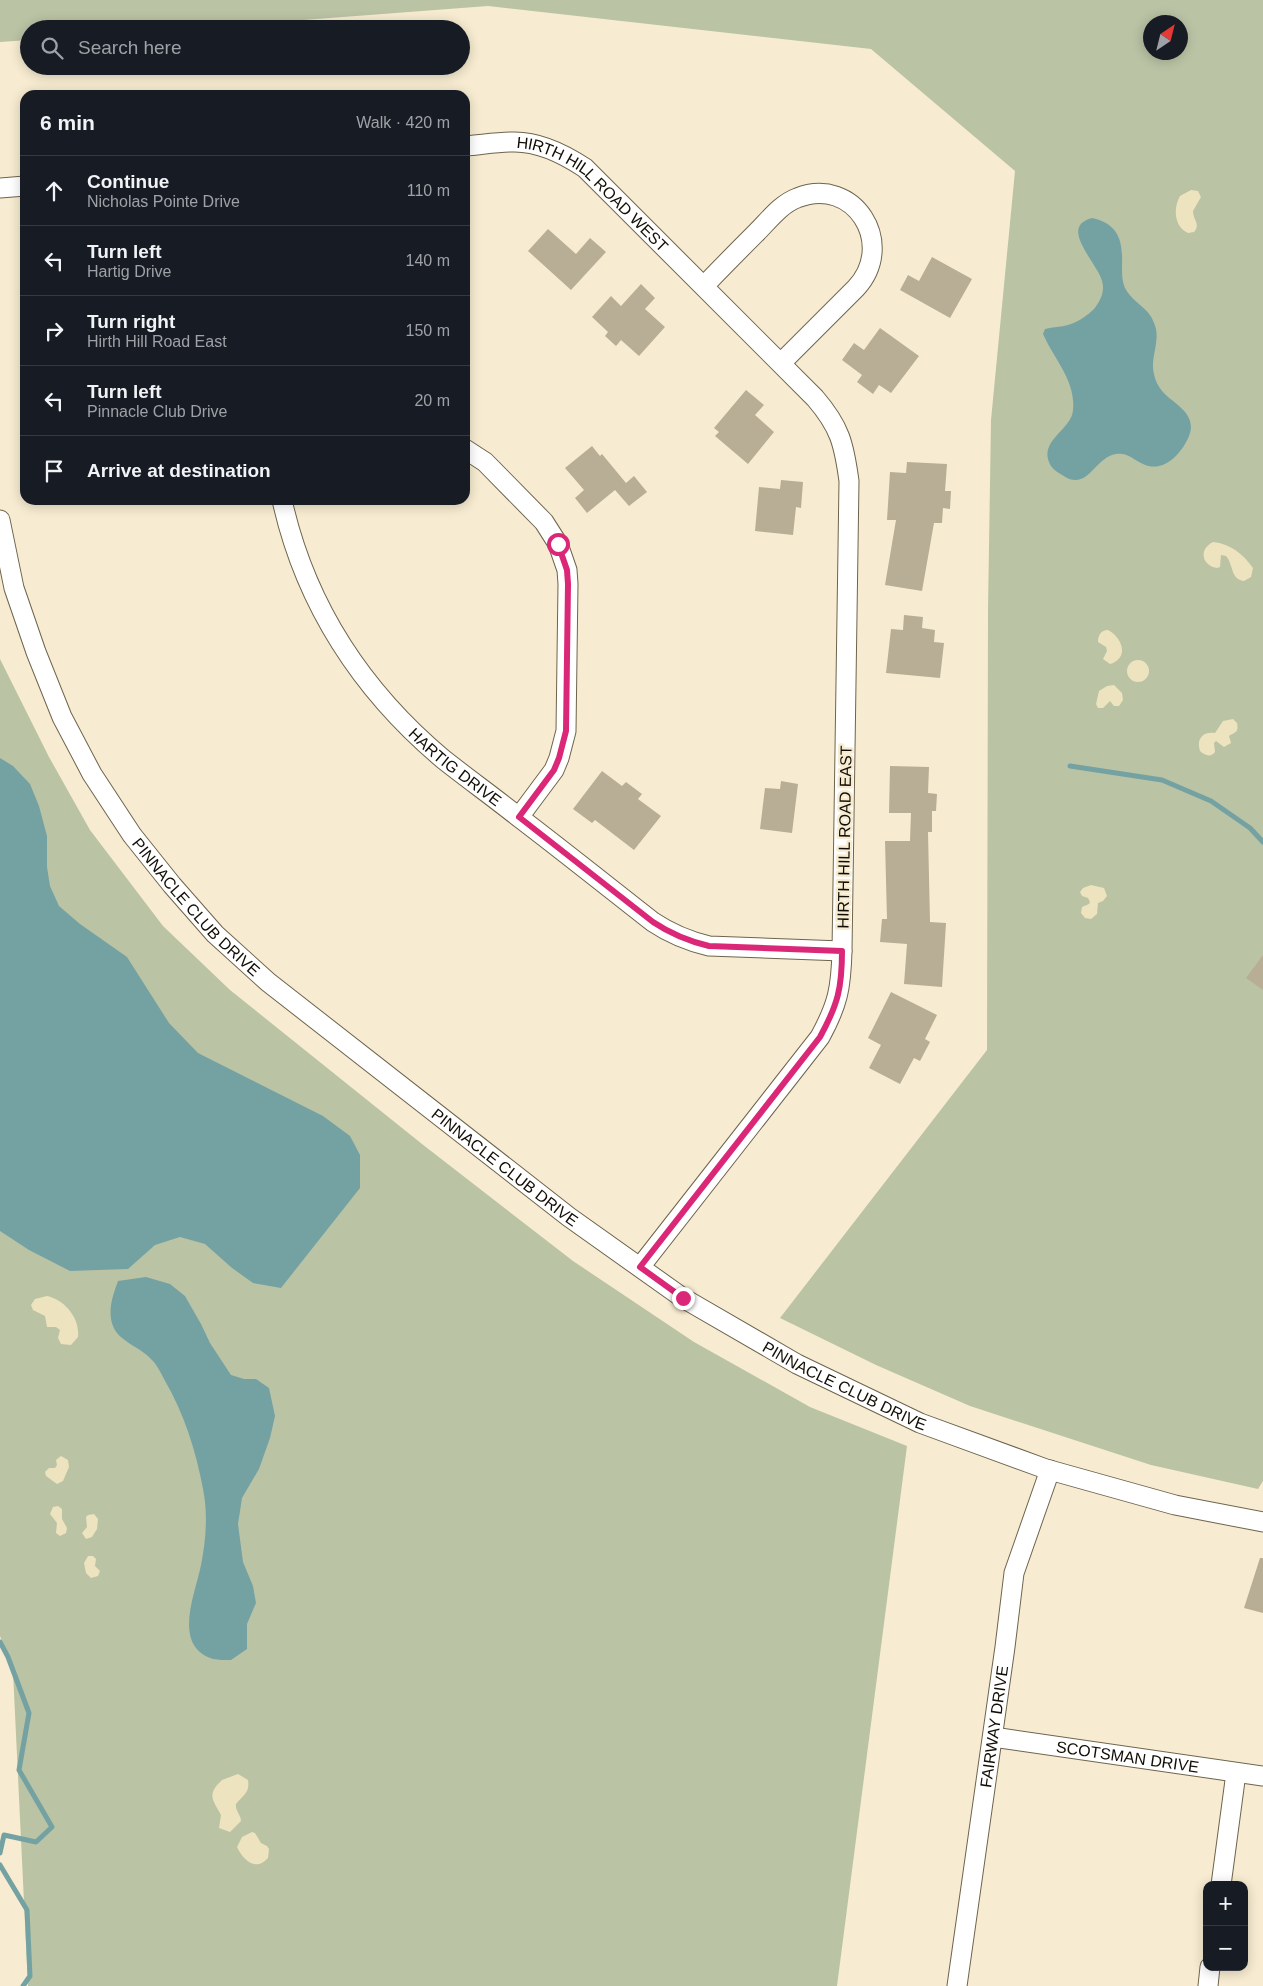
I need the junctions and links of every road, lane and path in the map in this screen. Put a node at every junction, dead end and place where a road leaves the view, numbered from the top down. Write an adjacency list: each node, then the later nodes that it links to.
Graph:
1 (470, 145): 4 (street, HIRTH HILL ROAD WEST)
2 (20, 186): 3 (street)
3 (0, 188)
4 (709, 292): 5 (street, HIRTH HILL ROAD EAST); 5 (street)
5 (781, 363): 10 (street, HIRTH HILL ROAD EAST)
6 (470, 452): 9 (street)
7 (284, 505): 9 (street, HARTIG DRIVE)
8 (0, 520): 11 (street, PINNACLE CLUB DRIVE)
9 (519, 817): 10 (street, HARTIG DRIVE)
10 (842, 951): 11 (street, HIRTH HILL ROAD EAST)
11 (640, 1267): 12 (street, PINNACLE CLUB DRIVE)
12 (1050, 1470): 13 (street, PINNACLE CLUB DRIVE); 14 (street, FAIRWAY DRIVE)
13 (1263, 1522)
14 (993, 1736): 15 (street, SCOTSMAN DRIVE); 19 (street, FAIRWAY DRIVE)
15 (1236, 1772): 16 (street, SCOTSMAN DRIVE); 17 (street)
16 (1263, 1776)
17 (1222, 1881)
18 (1210, 1971): 20 (street)
19 (956, 1986)
20 (1208, 1986)

